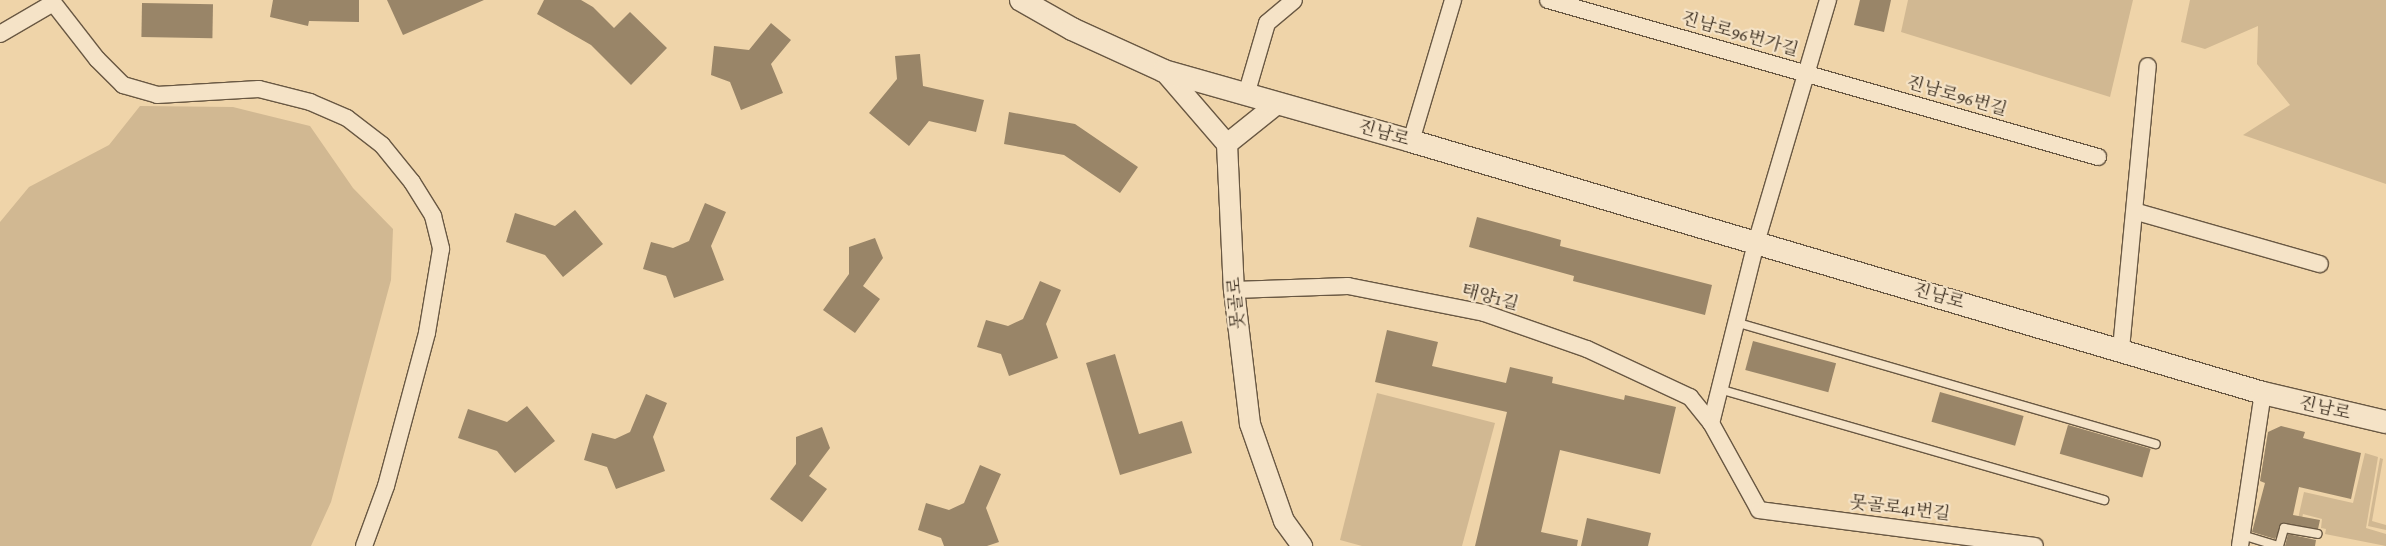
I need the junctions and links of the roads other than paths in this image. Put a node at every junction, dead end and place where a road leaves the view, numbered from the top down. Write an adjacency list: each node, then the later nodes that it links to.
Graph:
1 (1021, 0): 9 (main road, 진남로)
2 (1294, 0): 11 (street)
3 (1453, 0): 13 (street)
4 (1548, 0): 10 (street, 진남로96번가길)
5 (1828, 0): 10 (street)
6 (52, 2): 7 (street); 30 (street)
7 (0, 34)
8 (2148, 66): 16 (street)
9 (1164, 71): 11 (main road, 진남로); 14 (street)
10 (1805, 74): 15 (street, 진남로96번길); 17 (street)
11 (1246, 95): 12 (main road, 진남로)
12 (1277, 104): 13 (main road, 진남로); 14 (street)
13 (1411, 141): 17 (main road, 진남로)
14 (1227, 144): 19 (street, 못골로)
15 (2098, 157)
16 (2137, 212): 18 (street); 21 (street)
17 (1756, 244): 20 (street); 21 (main road, 진남로)
18 (2320, 264)
19 (1234, 290): 25 (street, 태양1길); 31 (street, 못골로)
20 (1735, 322): 22 (street); 26 (lane)
21 (2121, 349): 23 (main road, 진남로)
22 (1719, 389): 25 (street); 27 (lane)
23 (2263, 393): 24 (main road, 진남로); 29 (street)
24 (2386, 422)
25 (1711, 423): 32 (street, 못골로41번길)
26 (2156, 444)
27 (2104, 500)
28 (2317, 534): 33 (lane)
29 (2241, 540): 33 (lane)
30 (364, 546)
31 (1302, 546)
32 (2035, 546)
33 (2278, 546)

